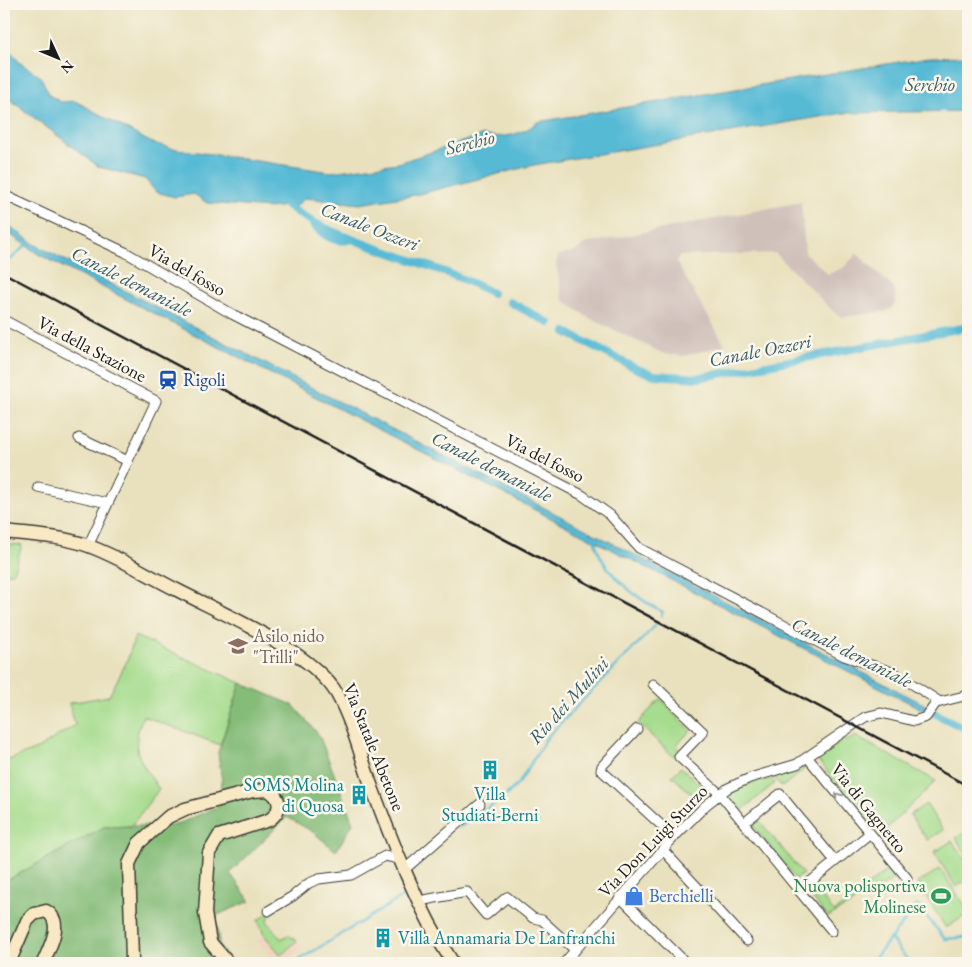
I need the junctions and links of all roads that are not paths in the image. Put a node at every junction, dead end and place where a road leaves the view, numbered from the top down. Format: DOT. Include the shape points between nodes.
graph roads {
  1 [pos="4,195"];
  2 [pos="4,320"];
  3 [pos="79,438"];
  4 [pos="128,460"];
  5 [pos="38,486"];
  6 [pos="107,504"];
  7 [pos="4,532"];
  8 [pos="88,546"];
  9 [pos="653,684"];
  10 [pos="968,695"];
  11 [pos="937,703"];
  12 [pos="637,729"];
  13 [pos="808,758"];
  14 [pos="720,794"];
  15 [pos="480,804"];
  16 [pos="744,823"];
  17 [pos="869,834"];
  18 [pos="674,837"];
  19 [pos="663,850"];
  20 [pos="835,861"];
  21 [pos="403,864"];
  22 [pos="907,878"];
  23 [pos="799,891"];
  24 [pos="620,897"];
  25 [pos="419,902"];
  26 [pos="268,911"];
  27 [pos="832,931"];
  28 [pos="747,941"];
  29 [pos="575,950"];
  30 [pos="9,963"];
  31 [pos="43,963"];
  32 [pos="130,963"];
  33 [pos="228,963"];
  34 [pos="453,963"];
  35 [pos="564,963"];
  36 [pos="686,963"];
  1 -- 11 [label="street, Via del fosso" via="125,252 232,314 582,495 610,515 639,548 844,656 896,673"];
  2 -- 4 [label="street, Via della Stazione" via="156,401"];
  3 -- 4 [label="street"];
  4 -- 6 [label="street, Via della Stazione"];
  5 -- 6 [label="street"];
  6 -- 8 [label="street, Via della Stazione"];
  7 -- 8 [label="main road, Via Statale Abetone"];
  8 -- 21 [label="main road, Via Statale Abetone" via="258,632 324,677 345,712"];
  9 -- 14 [label="street" via="703,732 679,757"];
  10 -- 11 [label="street"];
  11 -- 13 [label="street, Via Don Luigi Sturzo" via="926,717 914,721 887,714 871,715 852,724"];
  12 -- 18 [label="street" via="601,770"];
  13 -- 14 [label="street, Via Don Luigi Sturzo" via="785,769 750,778"];
  17 -- 13 [label="street, Via di Gagnetto, one-way"];
  14 -- 16 [label="street"];
  14 -- 18 [label="street, Via Don Luigi Sturzo"];
  15 -- 21 [label="street"];
  16 -- 20 [label="street" via="780,794"];
  16 -- 23 [label="street"];
  17 -- 20 [label="street"];
  17 -- 22 [label="street, Via di Gagnetto"];
  18 -- 19 [label="street, Via Don Luigi Sturzo"];
  19 -- 24 [label="street, Via Don Luigi Sturzo"];
  19 -- 28 [label="street"];
  20 -- 23 [label="street"];
  21 -- 25 [label="main road, Via Statale Abetone"];
  21 -- 26 [label="street" via="384,856 351,875 309,883"];
  23 -- 27 [label="street"];
  24 -- 29 [label="street, Via Don Luigi Sturzo"];
  24 -- 36 [label="street"];
  25 -- 29 [label="street" via="468,892 486,915 507,897 533,918 542,920"];
  25 -- 34 [label="main road, Via Statale Abetone"];
  29 -- 35 [label="street, Via Don Luigi Sturzo"];
  30 -- 31 [label="main road" via="27,921 34,914 46,911 55,923 54,936"];
  32 -- 33 [label="main road" via="129,864 139,843 168,817 184,809 268,790 279,803 276,815 219,836 209,853 205,913 208,935"];
}
